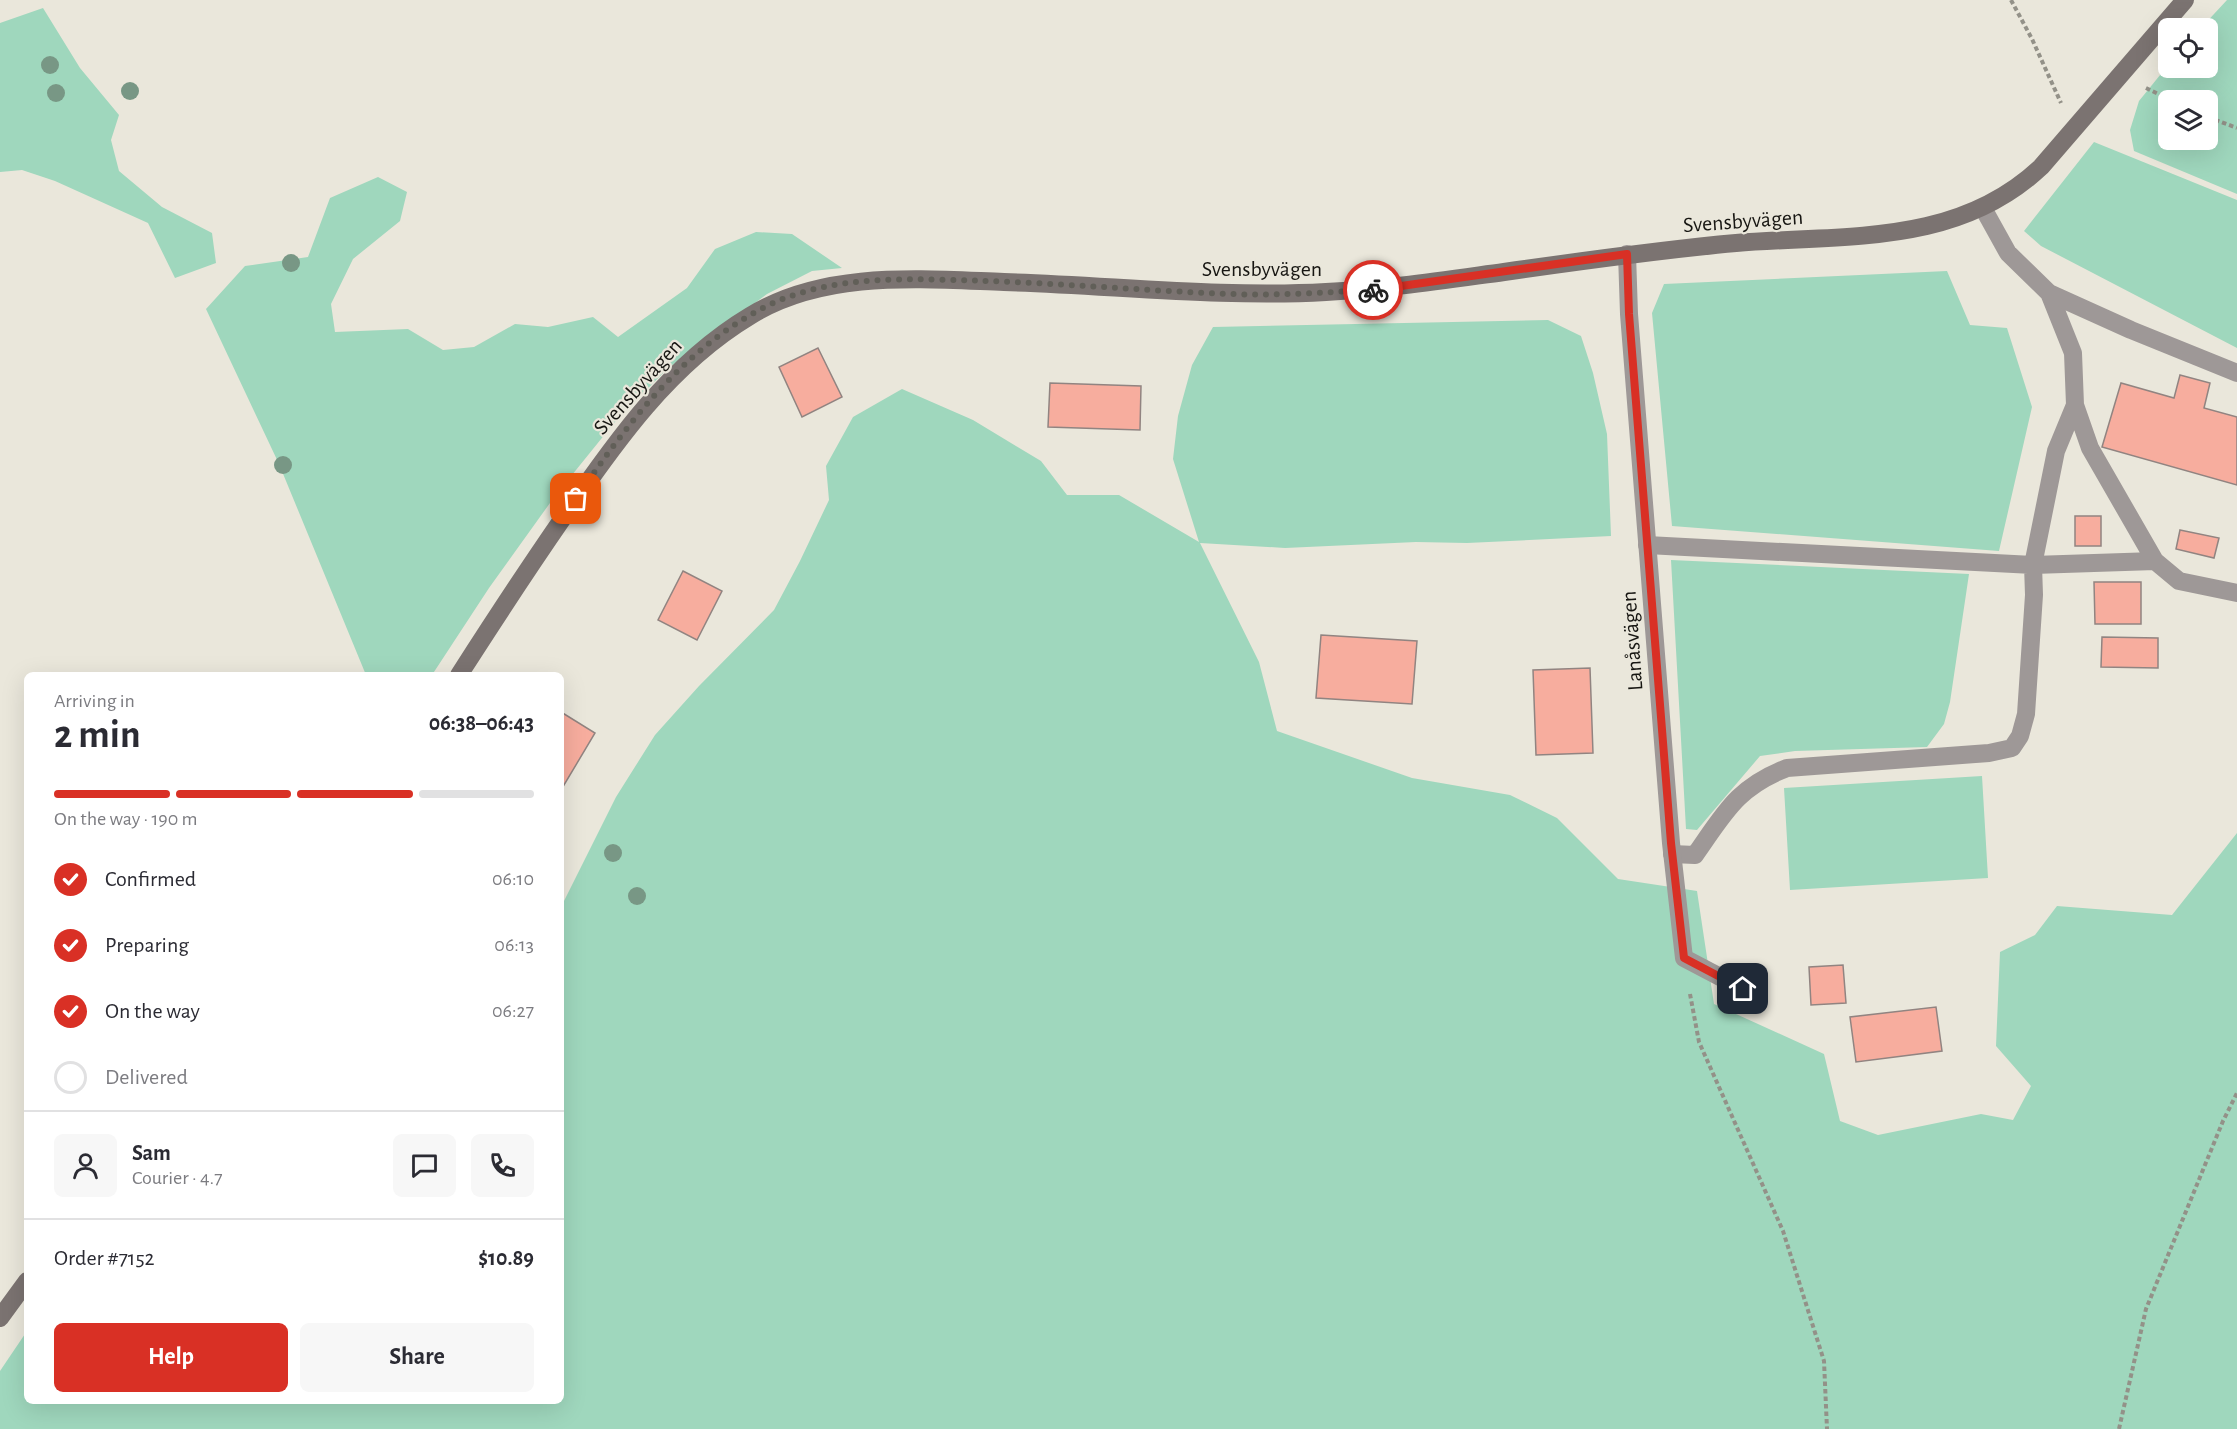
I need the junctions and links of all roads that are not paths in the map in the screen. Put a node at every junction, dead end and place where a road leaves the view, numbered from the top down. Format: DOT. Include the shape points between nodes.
graph roads {
  1 [pos="2185,0"];
  2 [pos="1983,208"];
  3 [pos="1627,254"];
  4 [pos="2049,293"];
  5 [pos="2237,373"];
  6 [pos="2075,405"];
  7 [pos="1647,545"];
  8 [pos="2155,561"];
  9 [pos="2033,565"];
  10 [pos="2237,593"];
  11 [pos="461,672"];
  12 [pos="1672,855"];
  13 [pos="1743,989"];
  14 [pos="24,1285"];
  15 [pos="0,1318"];
  1 -- 2 [label="street, Svensbyvägen" via="2041,167 2025,182"];
  2 -- 3 [label="street, Svensbyvägen" via="1958,219 1886,233"];
  2 -- 4 [label="street" via="2008,253"];
  3 -- 7 [label="street, Lanåsvägen"];
  3 -- 11 [label="street, Svensbyvägen" via="1387,289 1298,294 963,280 852,283 801,292 740,322 679,369 598,465"];
  4 -- 5 [label="street"];
  4 -- 6 [label="street" via="2073,353"];
  6 -- 8 [label="street" via="2090,448"];
  6 -- 9 [label="street" via="2055,451"];
  7 -- 9 [label="street"];
  7 -- 12 [label="street, Lanåsvägen"];
  8 -- 9 [label="street"];
  8 -- 10 [label="street" via="2179,581"];
  9 -- 12 [label="street" via="2026,714 2012,748 1787,768 1766,776 1735,798 1695,855"];
  12 -- 13 [label="street, Lanåsvägen" via="1684,958"];
  14 -- 15 [label="street"];
}
